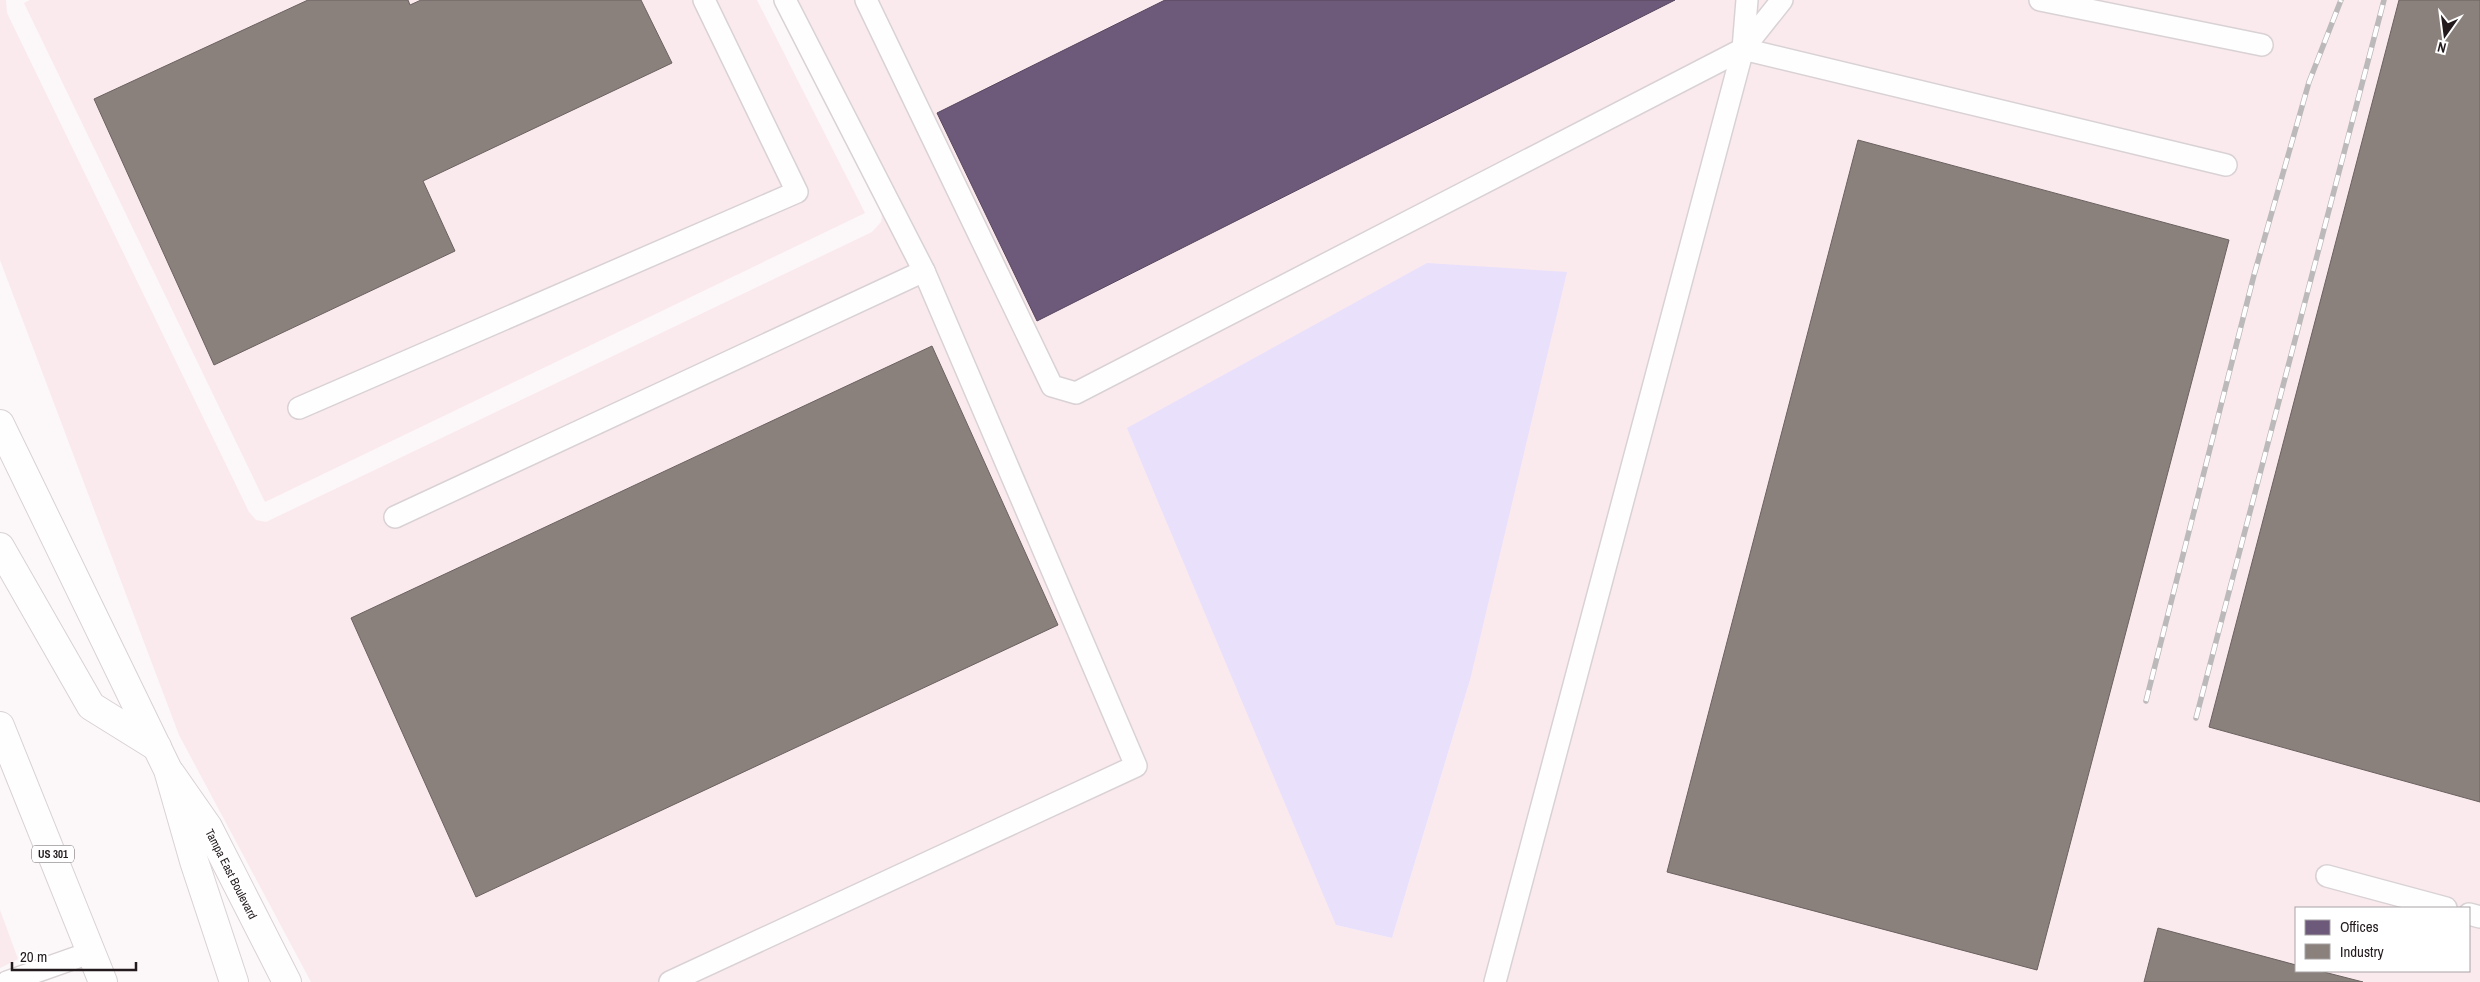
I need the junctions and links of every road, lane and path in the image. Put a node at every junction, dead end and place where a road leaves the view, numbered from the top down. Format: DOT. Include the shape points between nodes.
graph roads {
  1 [pos="704,0"];
  2 [pos="784,0"];
  3 [pos="866,0"];
  4 [pos="1747,0"];
  5 [pos="1782,0"];
  6 [pos="2040,0"];
  7 [pos="2262,45"];
  8 [pos="1743,49"];
  9 [pos="2226,165"];
  10 [pos="924,271"];
  11 [pos="299,408"];
  12 [pos="0,424"];
  13 [pos="394,517"];
  14 [pos="0,548"];
  15 [pos="0,726"];
  16 [pos="162,758"];
  17 [pos="2327,876"];
  18 [pos="2442,907"];
  19 [pos="92,952"];
  20 [pos="7,982"];
  21 [pos="103,982"];
  22 [pos="234,982"];
  23 [pos="287,982"];
  24 [pos="670,982"];
  25 [pos="1496,982"];
  1 -- 11 [label="lane" via="798,192"];
  2 -- 10 [label="lane"];
  3 -- 8 [label="lane" via="1052,386 1076,393"];
  4 -- 8 [label="lane"];
  5 -- 8 [label="lane"];
  6 -- 7 [label="lane"];
  8 -- 9 [label="lane"];
  8 -- 25 [label="lane"];
  10 -- 13 [label="lane"];
  10 -- 24 [label="lane" via="1136,766"];
  12 -- 16 [label="main road"];
  14 -- 16 [label="main road" via="91,706"];
  15 -- 19 [label="main road, US 301"];
  16 -- 22 [label="main road"];
  16 -- 23 [label="main road, Tampa East Boulevard" via="208,827"];
  17 -- 18 [label="lane"];
  19 -- 20 [label="lane"];
  19 -- 21 [label="main road, US 301"];
}
